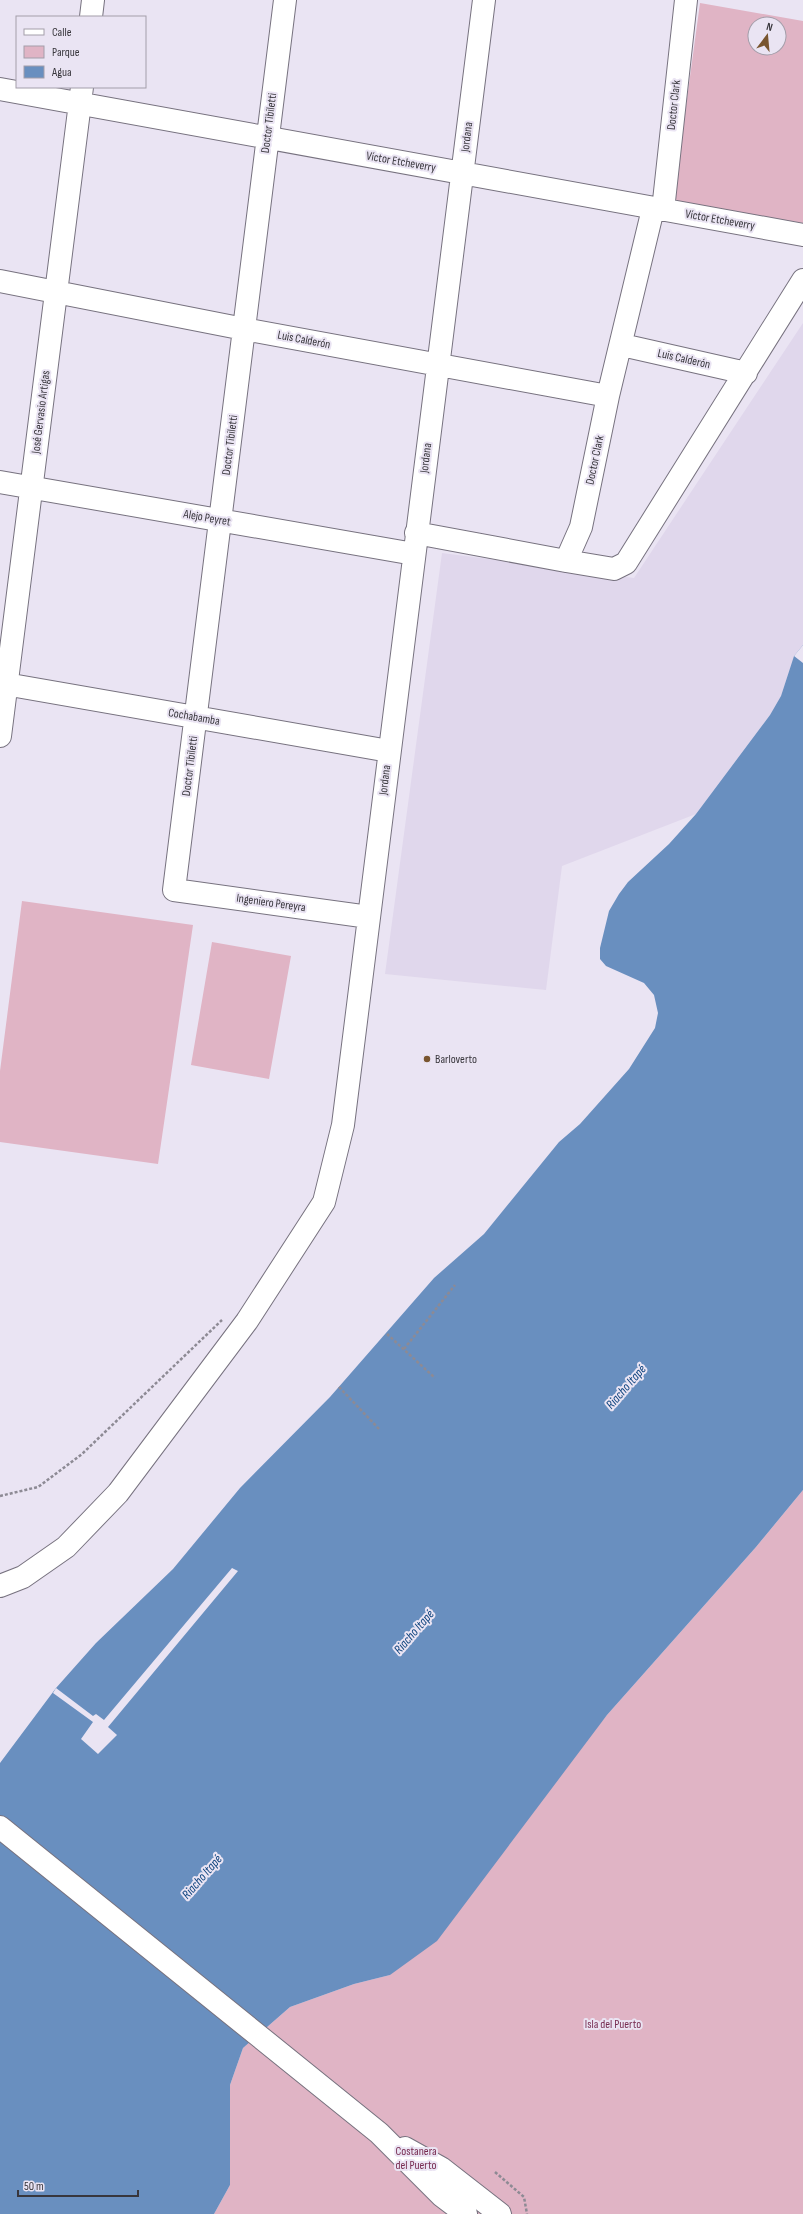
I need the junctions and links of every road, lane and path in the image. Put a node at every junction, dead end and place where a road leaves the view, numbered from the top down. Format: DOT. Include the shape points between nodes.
graph roads {
  1 [pos="93,0"];
  2 [pos="285,0"];
  3 [pos="484,0"];
  4 [pos="686,0"];
  5 [pos="91,16"];
  6 [pos="0,89"];
  7 [pos="81,95"];
  8 [pos="267,138"];
  9 [pos="462,173"];
  10 [pos="658,209"];
  11 [pos="803,235"];
  12 [pos="803,280"];
  13 [pos="0,281"];
  14 [pos="56,292"];
  15 [pos="244,329"];
  16 [pos="622,345"];
  17 [pos="438,365"];
  18 [pos="746,373"];
  19 [pos="608,396"];
  20 [pos="0,482"];
  21 [pos="31,487"];
  22 [pos="220,520"];
  23 [pos="415,544"];
  24 [pos="566,561"];
  25 [pos="3,684"];
  26 [pos="196,717"];
  27 [pos="0,736"];
  28 [pos="389,751"];
  29 [pos="174,890"];
  30 [pos="369,917"];
  31 [pos="455,1285"];
  32 [pos="228,1315"];
  33 [pos="387,1334"];
  34 [pos="404,1349"];
  35 [pos="435,1378"];
  36 [pos="339,1387"];
  37 [pos="379,1429"];
  38 [pos="0,1496"];
  39 [pos="0,1586"];
  40 [pos="0,1827"];
  41 [pos="380,2133"];
  42 [pos="495,2172"];
  43 [pos="466,2214"];
  44 [pos="500,2214"];
  45 [pos="527,2214"];
  1 -- 5 [label="street"];
  2 -- 8 [label="street, Doctor Tibiletti"];
  3 -- 9 [label="street, Jordana"];
  4 -- 10 [label="street, Doctor Clark"];
  6 -- 7 [label="street, Víctor Etcheverry"];
  7 -- 8 [label="street, Víctor Etcheverry"];
  7 -- 14 [label="street, José Gervasio Artigas"];
  8 -- 9 [label="street, Víctor Etcheverry"];
  8 -- 15 [label="street, Doctor Tibiletti"];
  9 -- 10 [label="street, Víctor Etcheverry"];
  9 -- 17 [label="street, Jordana"];
  10 -- 11 [label="street, Víctor Etcheverry"];
  10 -- 16 [label="street, Doctor Clark"];
  12 -- 18 [label="street"];
  13 -- 14 [label="street, Luis Calderón"];
  14 -- 15 [label="street, Luis Calderón"];
  14 -- 21 [label="street, José Gervasio Artigas"];
  15 -- 17 [label="street, Luis Calderón"];
  15 -- 22 [label="street, Doctor Tibiletti"];
  16 -- 18 [label="street, Luis Calderón"];
  16 -- 19 [label="street, Doctor Clark"];
  17 -- 19 [label="street, Luis Calderón"];
  17 -- 23 [label="street, Jordana"];
  18 -- 24 [label="street" via="626,563 614,569"];
  19 -- 24 [label="street, Doctor Clark" via="581,527"];
  20 -- 21 [label="street, Alejo Peyret"];
  21 -- 22 [label="street, Alejo Peyret"];
  21 -- 25 [label="street, José Gervasio Artigas"];
  22 -- 23 [label="street, Alejo Peyret"];
  22 -- 26 [label="street, Doctor Tibiletti"];
  23 -- 24 [label="street"];
  23 -- 28 [label="street, Jordana"];
  25 -- 26 [label="street, Cochabamba"];
  25 -- 27 [label="street, José Gervasio Artigas"];
  26 -- 28 [label="street, Cochabamba"];
  26 -- 29 [label="street, Doctor Tibiletti"];
  28 -- 30 [label="street, Jordana"];
  29 -- 30 [label="street, Ingeniero Pereyra"];
  30 -- 39 [label="street, Jordana" via="343,1125 324,1202 247,1321 118,1493 66,1547 23,1577"];
  31 -- 34 [label="path"];
  32 -- 38 [label="path" via="82,1454 38,1487"];
  33 -- 34 [label="path"];
  34 -- 35 [label="path"];
  36 -- 37 [label="path"];
  40 -- 41 [label="street"];
  41 -- 43 [label="street" via="442,2196"];
  41 -- 44 [label="street" via="441,2168"];
  42 -- 45 [label="path" via="524,2197"];
}
